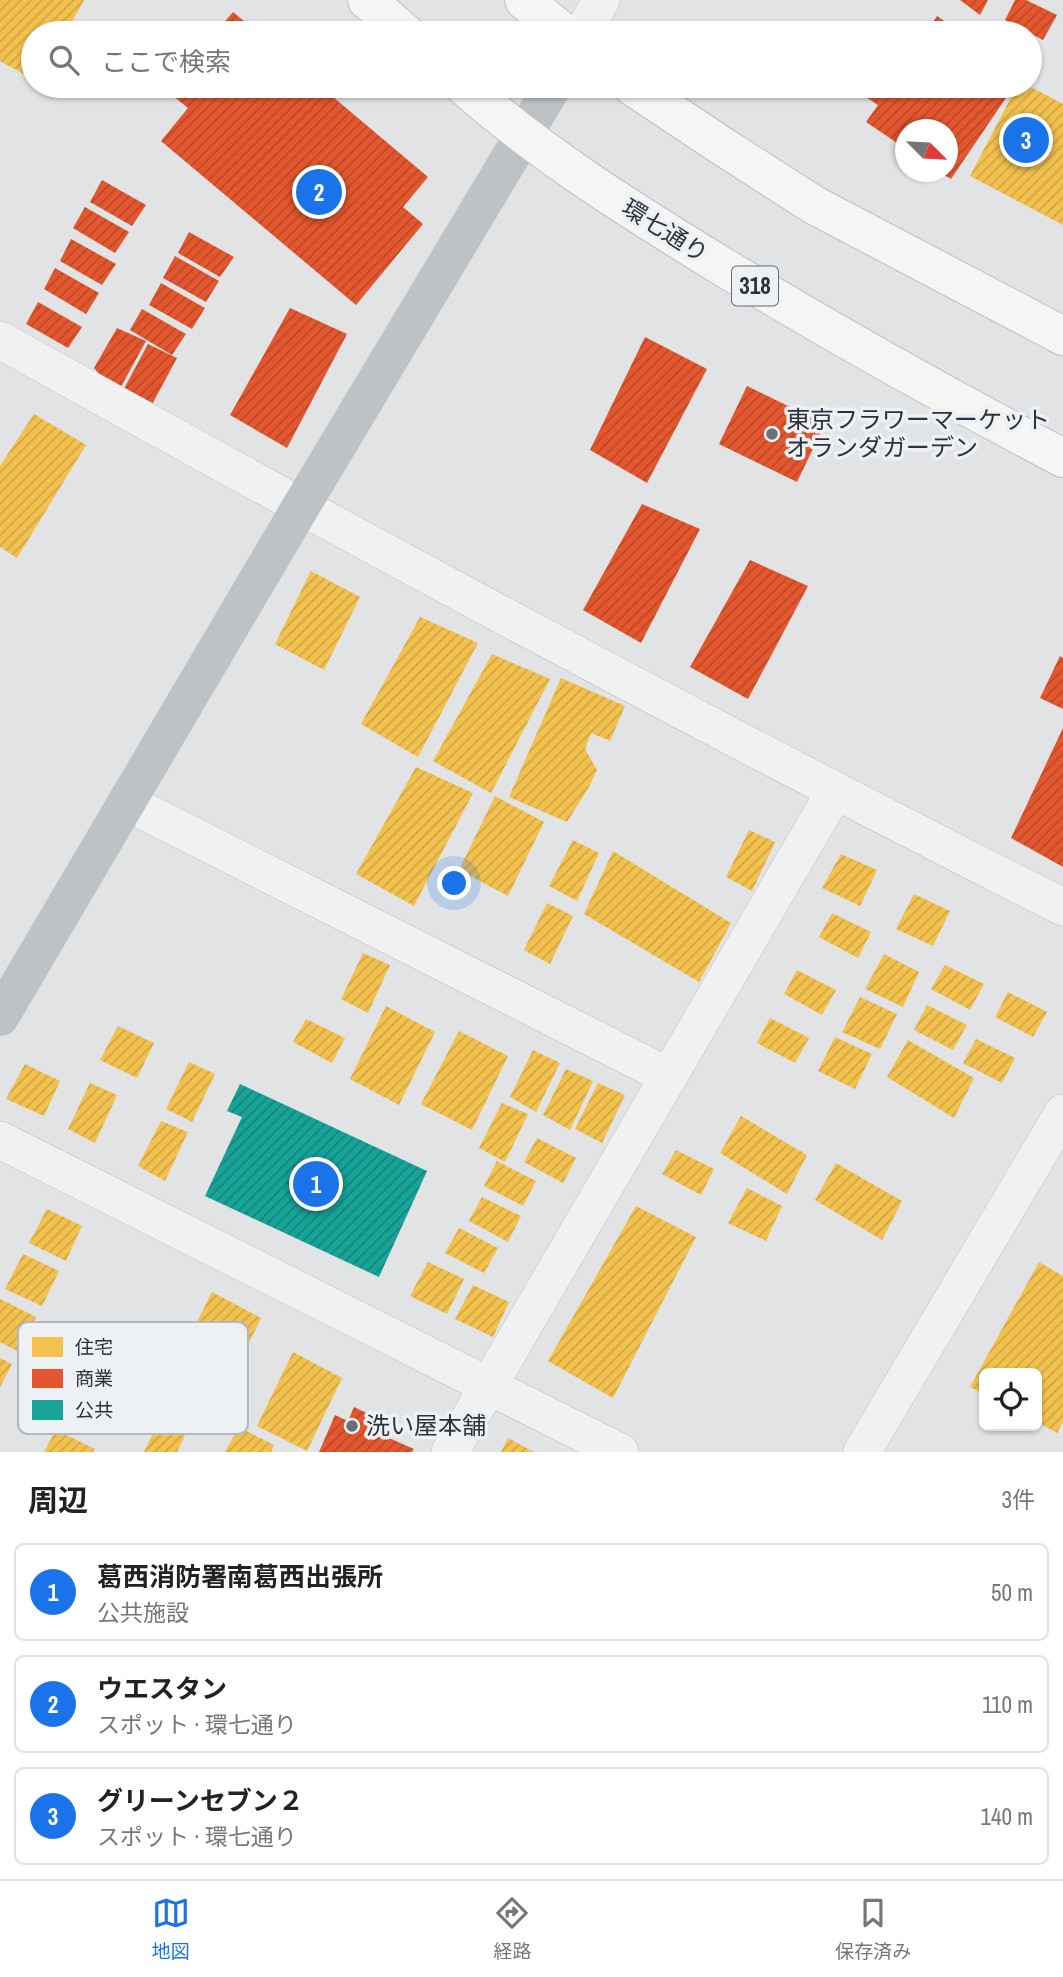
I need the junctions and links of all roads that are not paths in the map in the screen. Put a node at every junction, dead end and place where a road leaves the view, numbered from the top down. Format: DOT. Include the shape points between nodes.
graph roads {
  1 [pos="367,0"];
  2 [pos="524,0"];
  3 [pos="601,0"];
  4 [pos="391,21"];
  5 [pos="549,21"];
  6 [pos="590,21"];
  7 [pos="479,98"];
  8 [pos="546,98"];
  9 [pos="650,98"];
  10 [pos="525,135"];
  11 [pos="1063,336"];
  12 [pos="0,340"];
  13 [pos="1063,458"];
  14 [pos="300,508"];
  15 [pos="835,791"];
  16 [pos="127,802"];
  17 [pos="1063,907"];
  18 [pos="0,1017"];
  19 [pos="668,1076"];
  20 [pos="1063,1113"];
  21 [pos="0,1140"];
  22 [pos="488,1387"];
  23 [pos="450,1452"];
  24 [pos="620,1452"];
  25 [pos="862,1452"];
  1 -- 4 [label="main road"];
  2 -- 5 [label="main road"];
  3 -- 6 [label="street"];
  7 -- 10 [label="main road, 環七通り / 318"];
  8 -- 10 [label="street"];
  9 -- 11 [label="main road" via="814,205"];
  10 -- 13 [label="main road, 環七通り / 318" via="567,167 779,301"];
  10 -- 14 [label="street"];
  12 -- 14 [label="street"];
  14 -- 15 [label="street"];
  14 -- 16 [label="street"];
  15 -- 17 [label="street"];
  15 -- 19 [label="street"];
  16 -- 18 [label="street"];
  16 -- 19 [label="street"];
  19 -- 22 [label="street"];
  20 -- 25 [label="street"];
  21 -- 22 [label="street"];
  22 -- 23 [label="street"];
  22 -- 24 [label="street"];
}
